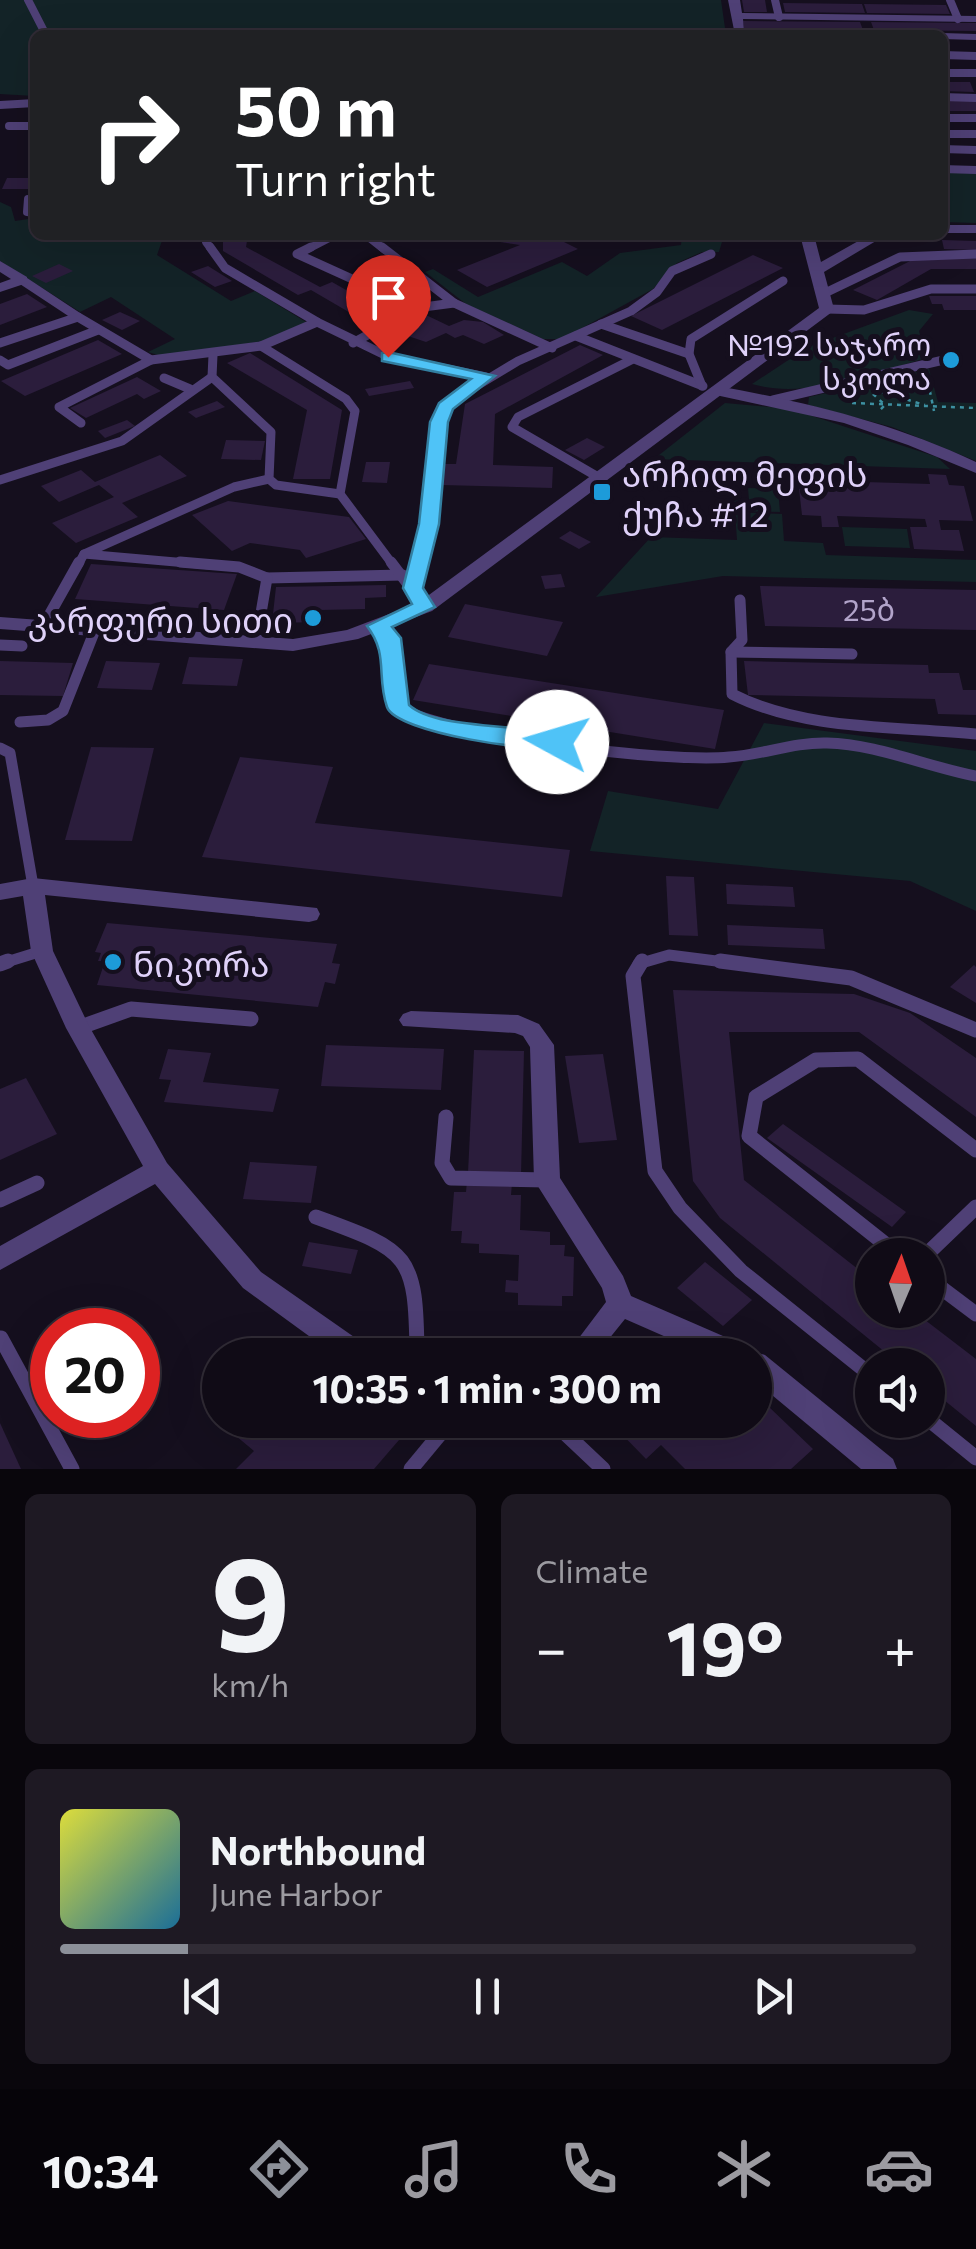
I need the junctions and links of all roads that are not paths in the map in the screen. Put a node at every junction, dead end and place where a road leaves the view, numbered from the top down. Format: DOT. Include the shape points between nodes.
graph roads {
  1 [pos="28,0"];
  2 [pos="734,0"];
  3 [pos="775,0"];
  4 [pos="950,0"];
  5 [pos="736,16"];
  6 [pos="779,17"];
  7 [pos="862,18"];
  8 [pos="958,19"];
  9 [pos="976,19"];
  10 [pos="43,30"];
  11 [pos="738,30"];
  12 [pos="867,30"];
  13 [pos="948,36"];
  14 [pos="976,37"];
  15 [pos="948,55"];
  16 [pos="976,57"];
  17 [pos="948,73"];
  18 [pos="976,73"];
  19 [pos="948,97"];
  20 [pos="976,98"];
  21 [pos="30,103"];
  22 [pos="0,105"];
  23 [pos="948,118"];
  24 [pos="976,118"];
  25 [pos="9,126"];
  26 [pos="30,126"];
  27 [pos="948,134"];
  28 [pos="976,134"];
  29 [pos="948,149"];
  30 [pos="976,150"];
  31 [pos="948,169"];
  32 [pos="976,170"];
  33 [pos="28,199"];
  34 [pos="30,212"];
  35 [pos="948,229"];
  36 [pos="976,229"];
  37 [pos="207,240"];
  38 [pos="324,240"];
  39 [pos="372,240"];
  40 [pos="808,240"];
  41 [pos="870,240"];
  42 [pos="710,254"];
  43 [pos="976,254"];
  44 [pos="0,265"];
  45 [pos="817,270"];
  46 [pos="22,280"];
  47 [pos="783,281"];
  48 [pos="0,288"];
  49 [pos="976,289"];
  50 [pos="826,301"];
  51 [pos="454,303"];
  52 [pos="416,308"];
  53 [pos="78,317"];
  54 [pos="317,322"];
  55 [pos="601,324"];
  56 [pos="98,330"];
  57 [pos="576,336"];
  58 [pos="0,343"];
  59 [pos="353,343"];
  60 [pos="261,346"];
  61 [pos="552,348"];
  62 [pos="690,354"];
  63 [pos="212,355"];
  64 [pos="952,358"];
  65 [pos="634,359"];
  66 [pos="0,360"];
  67 [pos="151,360"];
  68 [pos="486,376"];
  69 [pos="212,377"];
  70 [pos="164,378"];
  71 [pos="710,388"];
  72 [pos="190,389"];
  73 [pos="772,400"];
  74 [pos="81,423"];
  75 [pos="976,468"];
  76 [pos="598,477"];
  77 [pos="268,479"];
  78 [pos="0,480"];
  79 [pos="340,494"];
  80 [pos="84,554"];
  81 [pos="403,576"];
  82 [pos="267,578"];
  83 [pos="413,588"];
  84 [pos="740,600"];
  85 [pos="424,607"];
  86 [pos="0,623"];
  87 [pos="43,626"];
  88 [pos="378,626"];
  89 [pos="96,630"];
  90 [pos="256,642"];
  91 [pos="0,645"];
  92 [pos="22,646"];
  93 [pos="730,652"];
  94 [pos="852,654"];
  95 [pos="20,722"];
  96 [pos="976,734"];
  97 [pos="0,748"];
  98 [pos="976,776"];
  99 [pos="33,886"];
  100 [pos="0,892"];
  101 [pos="309,914"];
  102 [pos="42,951"];
  103 [pos="0,964"];
  104 [pos="251,1018"];
  105 [pos="411,1020"];
  106 [pos="78,1028"];
  107 [pos="976,1030"];
  108 [pos="446,1117"];
  109 [pos="976,1150"];
  110 [pos="158,1170"];
  111 [pos="548,1180"];
  112 [pos="37,1183"];
  113 [pos="0,1200"];
  114 [pos="976,1207"];
  115 [pos="316,1217"];
  116 [pos="878,1238"];
  117 [pos="944,1238"];
  118 [pos="0,1258"];
  119 [pos="945,1291"];
  120 [pos="620,1304"];
  121 [pos="976,1314"];
  122 [pos="1,1338"];
  123 [pos="333,1338"];
  124 [pos="416,1338"];
  125 [pos="593,1338"];
  126 [pos="697,1338"];
  127 [pos="855,1362"];
  128 [pos="772,1378"];
  129 [pos="945,1433"];
  130 [pos="436,1438"];
  131 [pos="570,1438"];
  132 [pos="976,1458"];
  133 [pos="72,1469"];
  134 [pos="412,1469"];
  135 [pos="604,1469"];
  136 [pos="883,1469"];
  1 -- 10 [label="lane"];
  2 -- 5 [label="street"];
  3 -- 6 [label="lane"];
  4 -- 8 [label="lane"];
  5 -- 6 [label="street"];
  5 -- 11 [label="street"];
  6 -- 7 [label="street"];
  7 -- 8 [label="street"];
  7 -- 12 [label="street"];
  8 -- 9 [label="street"];
  13 -- 14 [label="street"];
  15 -- 16 [label="street"];
  17 -- 18 [label="lane"];
  19 -- 20 [label="street"];
  21 -- 22 [label="street"];
  23 -- 24 [label="street"];
  25 -- 26 [label="lane"];
  27 -- 28 [label="street"];
  29 -- 30 [label="street"];
  31 -- 32 [label="street"];
  33 -- 34 [label="lane"];
  35 -- 36 [label="street"];
  37 -- 54 [label="lane" via="225,268"];
  38 -- 52 [label="lane" via="297,254"];
  39 -- 51 [label="lane"];
  40 -- 45 [label="street"];
  41 -- 45 [label="street"];
  42 -- 55 [label="lane" via="672,271 667,284"];
  43 -- 50 [label="lane" via="900,256"];
  44 -- 46 [label="street"];
  45 -- 50 [label="street"];
  46 -- 48 [label="street"];
  46 -- 53 [label="lane"];
  47 -- 62 [label="lane" via="691,339"];
  49 -- 50 [label="lane" via="930,288 864,310"];
  50 -- 71 [label="street"];
  51 -- 52 [label="lane"];
  51 -- 61 [label="lane"];
  52 -- 59 [label="lane"];
  53 -- 56 [label="lane"];
  53 -- 58 [label="lane"];
  54 -- 59 [label="lane"];
  54 -- 60 [label="lane"];
  55 -- 57 [label="lane"];
  55 -- 62 [label="lane"];
  56 -- 66 [label="lane" via="22,362"];
  56 -- 67 [label="lane"];
  57 -- 61 [label="lane"];
  57 -- 65 [label="lane"];
  59 -- 68 [label="lane" via="388,357"];
  60 -- 63 [label="lane"];
  60 -- 79 [label="lane" via="355,411"];
  61 -- 68 [label="lane"];
  62 -- 71 [label="lane"];
  63 -- 67 [label="lane"];
  63 -- 69 [label="lane"];
  64 -- 73 [label="lane"];
  65 -- 71 [label="lane"];
  65 -- 76 [label="lane" via="518,417 512,427"];
  67 -- 74 [label="lane" via="60,407"];
  68 -- 83 [label="lane" via="445,406 439,422 429,524"];
  69 -- 72 [label="lane"];
  69 -- 77 [label="lane" via="270,432"];
  70 -- 72 [label="lane"];
  71 -- 73 [label="street"];
  71 -- 76 [label="street"];
  72 -- 78 [label="lane" via="122,440"];
  73 -- 75 [label="street" via="899,436"];
  76 -- 85 [label="street"];
  77 -- 79 [label="lane" via="276,486"];
  77 -- 80 [label="lane" via="234,487"];
  79 -- 81 [label="lane"];
  80 -- 82 [label="lane" via="239,568"];
  80 -- 87 [label="lane"];
  81 -- 82 [label="lane"];
  81 -- 83 [label="lane"];
  82 -- 90 [label="lane"];
  83 -- 85 [label="lane"];
  84 -- 93 [label="lane" via="742,640"];
  85 -- 88 [label="street"];
  86 -- 87 [label="street"];
  87 -- 89 [label="street"];
  88 -- 90 [label="street" via="293,645"];
  88 -- 98 [label="lane" via="390,638 398,708 410,718 480,733 712,758 842,744"];
  89 -- 90 [label="street"];
  89 -- 95 [label="lane" via="63,711 48,720"];
  91 -- 92 [label="lane"];
  93 -- 94 [label="lane"];
  93 -- 96 [label="lane" via="732,694 750,706"];
  97 -- 99 [label="lane" via="10,753"];
  99 -- 100 [label="street"];
  99 -- 101 [label="street"];
  99 -- 102 [label="street"];
  102 -- 103 [label="lane"];
  102 -- 106 [label="street"];
  104 -- 106 [label="lane" via="131,1009"];
  105 -- 111 [label="street" via="531,1030 542,1045"];
  106 -- 110 [label="street"];
  107 -- 127 [label="lane" via="851,978 669,955 639,962 633,976 655,1170 680,1208 741,1270"];
  108 -- 111 [label="lane" via="442,1163 451,1178"];
  109 -- 116 [label="lane" via="858,1060 836,1053 817,1056 756,1096 749,1136"];
  110 -- 118 [label="street"];
  110 -- 123 [label="street" via="252,1280"];
  111 -- 120 [label="street"];
  112 -- 113 [label="lane"];
  114 -- 117 [label="lane"];
  115 -- 124 [label="lane" via="405,1256 414,1276"];
  119 -- 121 [label="lane"];
  120 -- 125 [label="street"];
  120 -- 126 [label="street"];
  122 -- 133 [label="lane"];
  128 -- 136 [label="street"];
  129 -- 132 [label="lane"];
  130 -- 134 [label="lane"];
  131 -- 135 [label="lane"];
}
